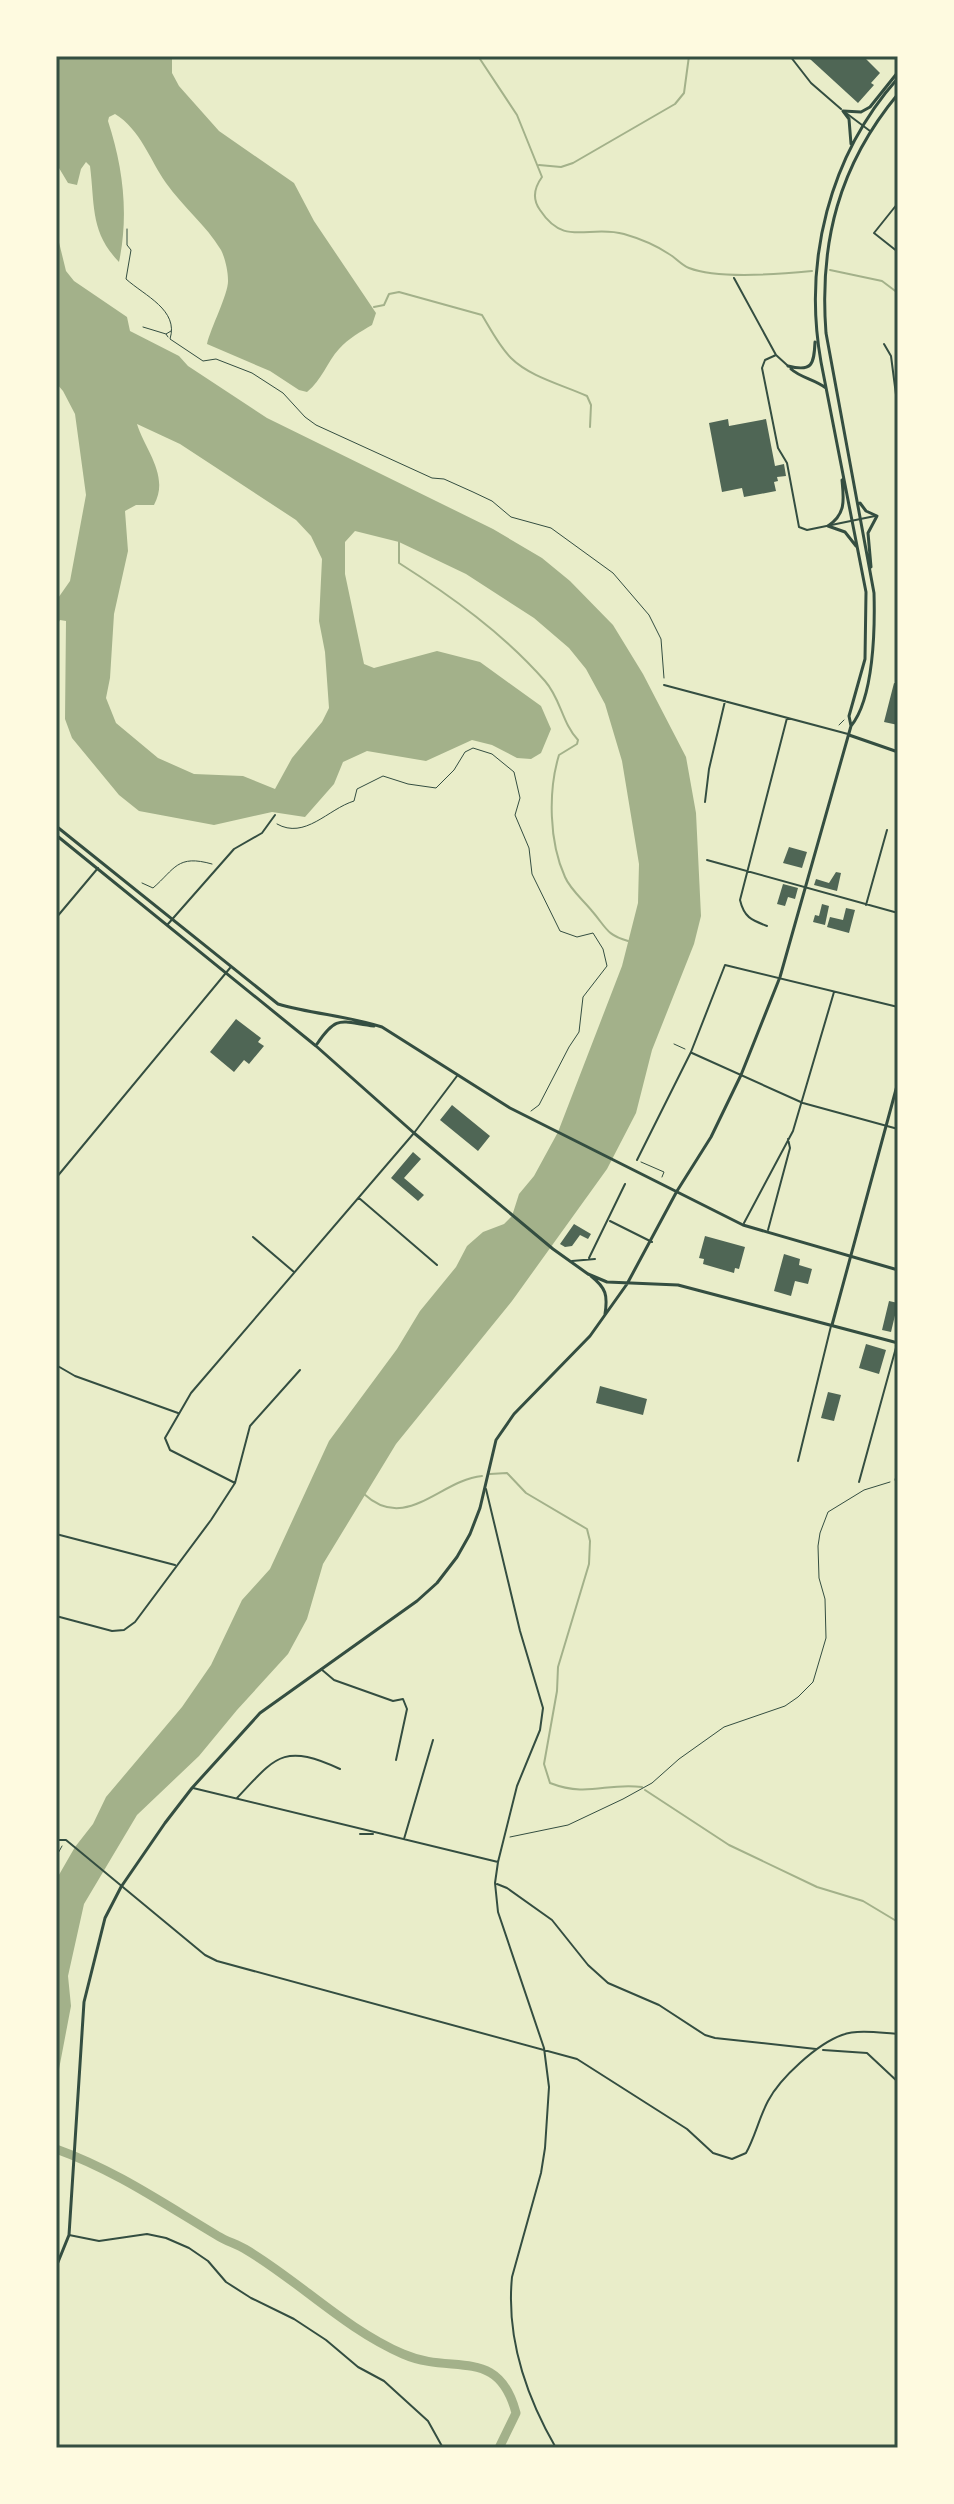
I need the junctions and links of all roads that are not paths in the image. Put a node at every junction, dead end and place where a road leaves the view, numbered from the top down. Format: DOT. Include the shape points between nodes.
graph roads {
  1 [pos="790,56"];
  2 [pos="898,72"];
  3 [pos="898,78"];
  4 [pos="898,94"];
  5 [pos="843,111"];
  6 [pos="863,125"];
  7 [pos="871,132"];
  8 [pos="851,148"];
  9 [pos="898,203"];
  10 [pos="898,252"];
  11 [pos="734,278"];
  12 [pos="816,333"];
  13 [pos="884,344"];
  14 [pos="776,355"];
  15 [pos="788,366"];
  16 [pos="826,388"];
  17 [pos="898,410"];
  18 [pos="841,464"];
  19 [pos="856,496"];
  20 [pos="877,516"];
  21 [pos="860,519"];
  22 [pos="852,521"];
  23 [pos="828,526"];
  24 [pos="858,550"];
  25 [pos="874,593"];
  26 [pos="664,685"];
  27 [pos="725,701"];
  28 [pos="787,718"];
  29 [pos="851,726"];
  30 [pos="849,734"];
  31 [pos="898,752"];
  32 [pos="705,802"];
  33 [pos="274,817"];
  34 [pos="56,826"];
  35 [pos="887,830"];
  36 [pos="56,835"];
  37 [pos="707,860"];
  38 [pos="98,868"];
  39 [pos="747,871"];
  40 [pos="806,888"];
  41 [pos="866,905"];
  42 [pos="898,913"];
  43 [pos="56,918"];
  44 [pos="173,918"];
  45 [pos="167,925"];
  46 [pos="767,926"];
  47 [pos="231,967"];
  48 [pos="225,973"];
  49 [pos="780,977"];
  50 [pos="834,990"];
  51 [pos="898,1007"];
  52 [pos="382,1027"];
  53 [pos="316,1046"];
  54 [pos="691,1052"];
  55 [pos="741,1075"];
  56 [pos="457,1076"];
  57 [pos="898,1082"];
  58 [pos="803,1103"];
  59 [pos="886,1126"];
  60 [pos="898,1129"];
  61 [pos="414,1133"];
  62 [pos="788,1138"];
  63 [pos="637,1160"];
  64 [pos="56,1178"];
  65 [pos="625,1184"];
  66 [pos="677,1191"];
  67 [pos="359,1198"];
  68 [pos="608,1220"];
  69 [pos="743,1225"];
  70 [pos="768,1233"];
  71 [pos="253,1237"];
  72 [pos="652,1242"];
  73 [pos="850,1256"];
  74 [pos="589,1258"];
  75 [pos="595,1259"];
  76 [pos="571,1262"];
  77 [pos="437,1265"];
  78 [pos="898,1270"];
  79 [pos="295,1273"];
  80 [pos="588,1274"];
  81 [pos="627,1284"];
  82 [pos="604,1316"];
  83 [pos="832,1325"];
  84 [pos="898,1343"];
  85 [pos="56,1365"];
  86 [pos="300,1370"];
  87 [pos="179,1413"];
  88 [pos="798,1461"];
  89 [pos="898,1466"];
  90 [pos="895,1480"];
  91 [pos="859,1482"];
  92 [pos="235,1483"];
  93 [pos="485,1484"];
  94 [pos="56,1534"];
  95 [pos="176,1566"];
  96 [pos="56,1616"];
  97 [pos="321,1669"];
  98 [pos="433,1740"];
  99 [pos="396,1760"];
  100 [pos="340,1769"];
  101 [pos="192,1788"];
  102 [pos="237,1799"];
  103 [pos="360,1834"];
  104 [pos="378,1834"];
  105 [pos="56,1840"];
  106 [pos="403,1840"];
  107 [pos="498,1862"];
  108 [pos="495,1883"];
  109 [pos="121,1887"];
  110 [pos="898,2034"];
  111 [pos="544,2048"];
  112 [pos="819,2049"];
  113 [pos="898,2082"];
  114 [pos="69,2235"];
  115 [pos="56,2267"];
  116 [pos="443,2448"];
  117 [pos="556,2448"];
  1 -- 5 [label="street"];
  2 -- 5 [label="main road" via="870,107"];
  3 -- 6 [label="main road"];
  4 -- 7 [label="main road"];
  5 -- 6 [label="street"];
  5 -- 8 [label="main road" via="849,119"];
  6 -- 7 [label="street"];
  6 -- 8 [label="main road"];
  7 -- 19 [label="main road" via="841,188 827,247 823,298"];
  8 -- 12 [label="main road" via="834,186 819,244"];
  9 -- 10 [label="street" via="874,233"];
  11 -- 14 [label="street"];
  12 -- 15 [label="main road" via="810,366"];
  12 -- 16 [label="main road"];
  13 -- 17 [label="street" via="891,356"];
  14 -- 15 [label="street"];
  14 -- 23 [label="street" via="762,368 799,527"];
  15 -- 16 [label="main road"];
  16 -- 18 [label="main road"];
  18 -- 22 [label="main road"];
  18 -- 23 [label="main road" via="843,509"];
  19 -- 20 [label="main road"];
  19 -- 21 [label="main road"];
  20 -- 21 [label="street"];
  20 -- 25 [label="main road" via="868,533"];
  21 -- 22 [label="street"];
  21 -- 25 [label="main road"];
  22 -- 23 [label="street"];
  22 -- 24 [label="main road"];
  23 -- 24 [label="main road" via="845,532"];
  24 -- 29 [label="main road" via="867,630"];
  25 -- 29 [label="main road" via="872,660 858,718"];
  26 -- 27 [label="street"];
  27 -- 28 [label="street"];
  27 -- 32 [label="street"];
  28 -- 30 [label="street"];
  28 -- 39 [label="street"];
  29 -- 30 [label="main road"];
  30 -- 31 [label="main road"];
  30 -- 40 [label="main road"];
  33 -- 44 [label="street" via="262,833 234,849"];
  34 -- 44 [label="main road"];
  35 -- 41 [label="street"];
  36 -- 38 [label="main road"];
  37 -- 39 [label="street"];
  38 -- 43 [label="street"];
  38 -- 45 [label="main road"];
  39 -- 40 [label="street"];
  39 -- 46 [label="street" via="742,911 749,920"];
  40 -- 41 [label="street"];
  40 -- 49 [label="main road"];
  41 -- 42 [label="street"];
  44 -- 45 [label="street"];
  44 -- 47 [label="main road"];
  45 -- 48 [label="main road"];
  47 -- 48 [label="street"];
  47 -- 52 [label="main road" via="278,1004"];
  48 -- 53 [label="main road"];
  48 -- 64 [label="street"];
  49 -- 50 [label="street"];
  49 -- 54 [label="street" via="725,965"];
  49 -- 55 [label="main road"];
  50 -- 51 [label="street"];
  50 -- 58 [label="street"];
  52 -- 53 [label="main road" via="339,1022 329,1025"];
  52 -- 56 [label="main road"];
  53 -- 61 [label="main road"];
  54 -- 55 [label="street"];
  54 -- 63 [label="street"];
  55 -- 58 [label="street"];
  55 -- 66 [label="main road"];
  56 -- 61 [label="street"];
  56 -- 66 [label="main road"];
  57 -- 59 [label="main road"];
  58 -- 59 [label="street"];
  58 -- 62 [label="street"];
  59 -- 60 [label="street"];
  59 -- 73 [label="main road"];
  61 -- 67 [label="street"];
  61 -- 76 [label="main road"];
  62 -- 69 [label="street"];
  62 -- 70 [label="street" via="790,1148"];
  65 -- 68 [label="street"];
  66 -- 69 [label="main road"];
  66 -- 72 [label="main road"];
  67 -- 77 [label="street"];
  67 -- 79 [label="street"];
  68 -- 72 [label="street"];
  68 -- 74 [label="street"];
  69 -- 70 [label="main road"];
  70 -- 73 [label="main road"];
  71 -- 79 [label="street"];
  72 -- 81 [label="main road"];
  73 -- 78 [label="main road"];
  73 -- 83 [label="main road"];
  74 -- 75 [label="street"];
  74 -- 76 [label="street"];
  76 -- 80 [label="main road"];
  79 -- 87 [label="street"];
  80 -- 81 [label="main road"];
  80 -- 82 [label="main road" via="608,1297"];
  81 -- 82 [label="main road"];
  81 -- 83 [label="main road" via="678,1285"];
  82 -- 93 [label="main road" via="572,1357 514,1414 496,1440"];
  83 -- 84 [label="main road"];
  83 -- 88 [label="street"];
  84 -- 91 [label="street"];
  85 -- 87 [label="street"];
  86 -- 92 [label="street" via="250,1426"];
  87 -- 92 [label="street" via="165,1438 170,1450"];
  89 -- 90 [label="lane"];
  92 -- 95 [label="street"];
  93 -- 97 [label="main road" via="470,1534 437,1583"];
  93 -- 107 [label="street" via="543,1708"];
  94 -- 95 [label="street"];
  95 -- 96 [label="street" via="124,1630"];
  97 -- 99 [label="street" via="334,1680 393,1701 403,1699 407,1709"];
  97 -- 101 [label="main road" via="260,1713"];
  98 -- 106 [label="street"];
  100 -- 102 [label="street" via="294,1756 277,1758"];
  101 -- 102 [label="street"];
  101 -- 109 [label="main road"];
  102 -- 104 [label="street"];
  103 -- 104 [label="street"];
  104 -- 106 [label="street"];
  105 -- 109 [label="street" via="66,1840"];
  106 -- 107 [label="street"];
  107 -- 108 [label="street"];
  108 -- 111 [label="street" via="498,1912"];
  108 -- 112 [label="street" via="552,1920 608,1983 659,2005 705,2035"];
  109 -- 111 [label="street" via="217,1961"];
  109 -- 114 [label="main road" via="99,1938 84,2002"];
  110 -- 112 [label="street" via="842,2035"];
  111 -- 112 [label="street" via="577,2059 687,2129 713,2153 732,2159 746,2153 781,2082"];
  111 -- 117 [label="street" via="549,2087 545,2148 512,2277 511,2308 531,2402"];
  112 -- 113 [label="street" via="867,2053"];
  114 -- 115 [label="main road"];
  114 -- 116 [label="street" via="99,2241 147,2234 189,2248 226,2282 294,2319 384,2381 420,2412"];
}
